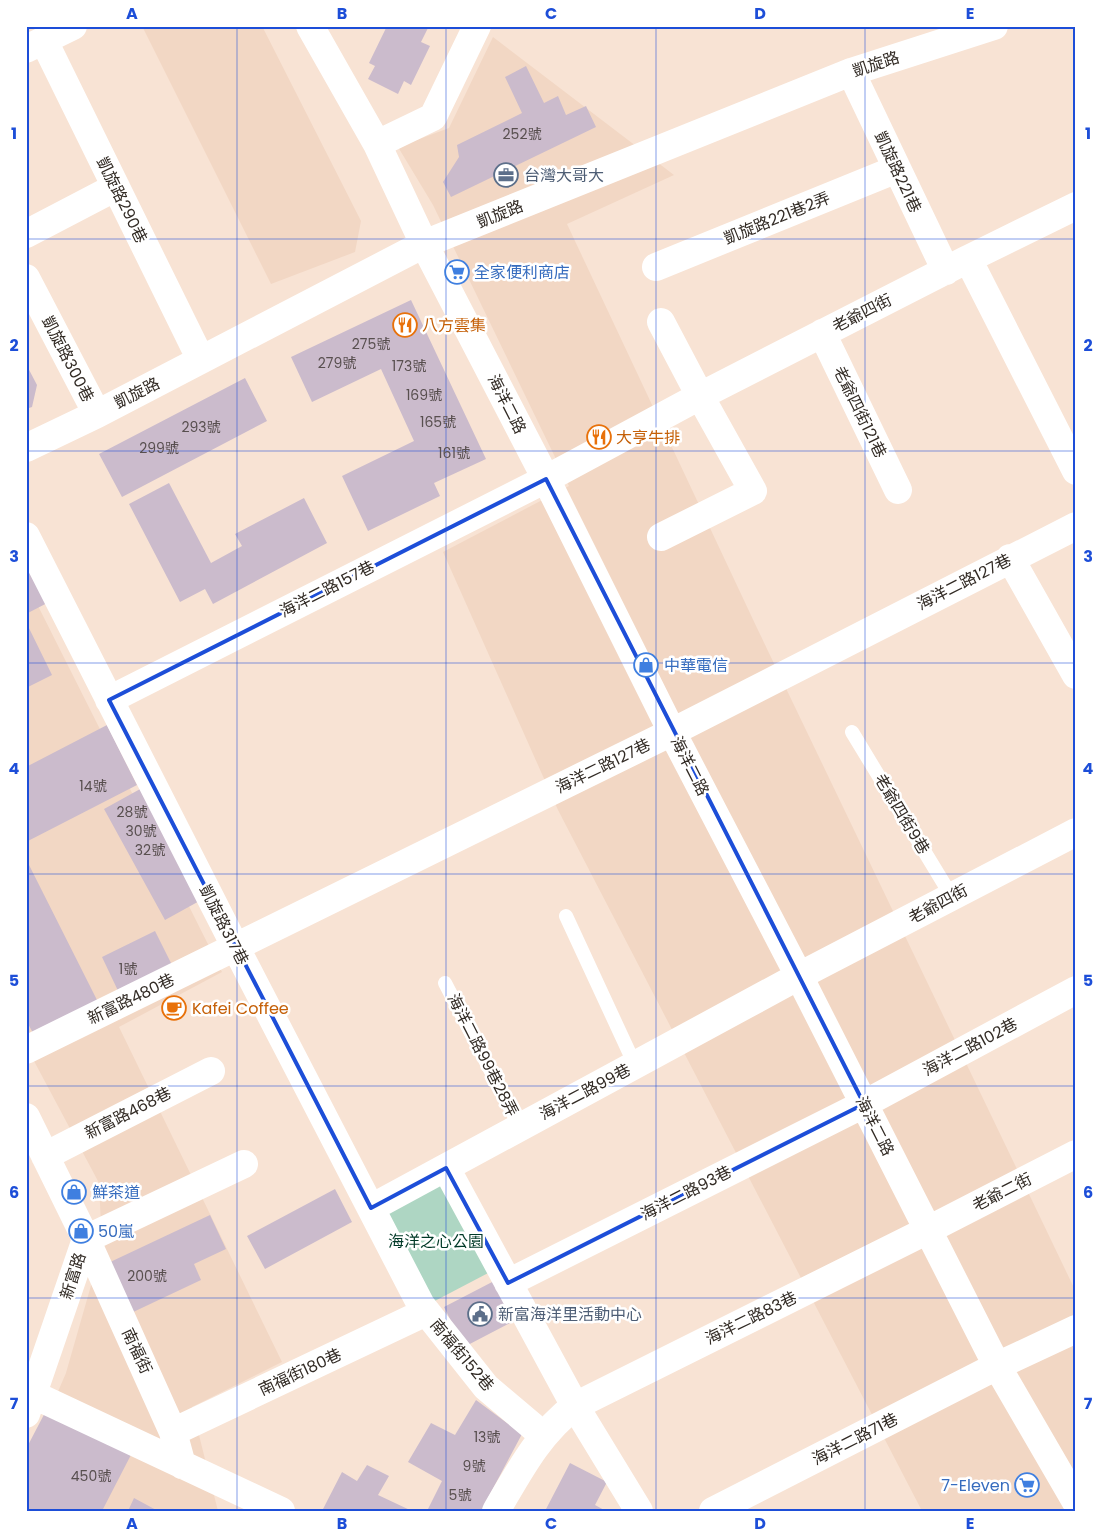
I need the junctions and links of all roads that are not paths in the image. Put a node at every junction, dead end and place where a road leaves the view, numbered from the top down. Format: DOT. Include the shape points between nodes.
graph roads {
  1 [pos="73,26"];
  2 [pos="310,26"];
  3 [pos="477,26"];
  4 [pos="994,26"];
  5 [pos="35,45"];
  6 [pos="851,72"];
  7 [pos="377,144"];
  8 [pos="897,169"];
  9 [pos="116,187"];
  10 [pos="1076,206"];
  11 [pos="26,234"];
  12 [pos="424,244"];
  13 [pos="957,265"];
  14 [pos="656,267"];
  15 [pos="26,278"];
  16 [pos="661,322"];
  17 [pos="822,333"];
  18 [pos="201,360"];
  19 [pos="700,396"];
  20 [pos="97,414"];
  21 [pos="26,448"];
  22 [pos="1076,471"];
  23 [pos="546,479"];
  24 [pos="898,490"];
  25 [pos="1076,526"];
  26 [pos="26,536"];
  27 [pos="661,537"];
  28 [pos="1010,558"];
  29 [pos="1076,675"];
  30 [pos="109,700"];
  31 [pos="672,732"];
  32 [pos="852,732"];
  33 [pos="1076,832"];
  34 [pos="952,897"];
  35 [pos="566,916"];
  36 [pos="236,948"];
  37 [pos="799,976"];
  38 [pos="445,983"];
  39 [pos="1076,990"];
  40 [pos="26,1050"];
  41 [pos="635,1065"];
  42 [pos="211,1071"];
  43 [pos="864,1104"];
  44 [pos="27,1121"];
  45 [pos="520,1127"];
  46 [pos="1076,1154"];
  47 [pos="45,1156"];
  48 [pos="244,1164"];
  49 [pos="446,1168"];
  50 [pos="371,1208"];
  51 [pos="928,1230"];
  52 [pos="86,1239"];
  53 [pos="508,1283"];
  54 [pos="426,1312"];
  55 [pos="1076,1329"];
  56 [pos="997,1366"];
  57 [pos="30,1404"];
  58 [pos="575,1406"];
  59 [pos="174,1432"];
  60 [pos="544,1436"];
  61 [pos="182,1464"];
  62 [pos="1070,1503"];
  63 [pos="281,1511"];
  64 [pos="496,1511"];
  65 [pos="639,1511"];
  66 [pos="713,1511"];
  1 -- 5 [label="street"];
  2 -- 7 [label="street, 海洋二路"];
  3 -- 7 [label="street" via="433,117"];
  4 -- 6 [label="street, 凱旋路"];
  5 -- 9 [label="street, 凱旋路290巷"];
  6 -- 8 [label="street, 凱旋路221巷"];
  6 -- 12 [label="street, 凱旋路"];
  7 -- 12 [label="street, 海洋二路"];
  8 -- 13 [label="street, 凱旋路221巷"];
  8 -- 14 [label="street, 凱旋路221巷2弄"];
  9 -- 11 [label="street"];
  9 -- 18 [label="street, 凱旋路290巷"];
  10 -- 13 [label="street, 老爺四街"];
  12 -- 18 [label="street, 凱旋路"];
  12 -- 23 [label="street, 海洋二路"];
  13 -- 17 [label="street, 老爺四街"];
  13 -- 22 [label="street"];
  15 -- 20 [label="street, 凱旋路300巷"];
  16 -- 19 [label="street"];
  17 -- 19 [label="street, 老爺四街"];
  17 -- 24 [label="street, 老爺四街121巷"];
  18 -- 20 [label="street, 凱旋路"];
  19 -- 23 [label="street, 老爺四街"];
  19 -- 27 [label="street" via="753,491"];
  20 -- 21 [label="street, 凱旋路"];
  23 -- 30 [label="street, 海洋二路157巷"];
  23 -- 31 [label="street, 海洋二路"];
  25 -- 28 [label="street, 海洋二路127巷"];
  26 -- 30 [label="street, 凱旋路317巷"];
  28 -- 29 [label="street"];
  28 -- 31 [label="street, 海洋二路127巷"];
  30 -- 36 [label="street, 凱旋路317巷"];
  31 -- 36 [label="street, 海洋二路127巷"];
  31 -- 37 [label="street, 海洋二路"];
  32 -- 34 [label="lane, 老爺四街9巷"];
  33 -- 34 [label="street, 老爺四街"];
  34 -- 37 [label="street, 老爺四街"];
  35 -- 41 [label="lane"];
  36 -- 40 [label="street, 新富路480巷"];
  36 -- 50 [label="street, 凱旋路317巷"];
  37 -- 41 [label="street, 海洋二路99巷"];
  37 -- 43 [label="street, 海洋二路"];
  38 -- 45 [label="lane, 海洋二路99巷28弄"];
  39 -- 43 [label="street, 海洋二路102巷"];
  41 -- 45 [label="street, 海洋二路99巷"];
  42 -- 47 [label="street, 新富路468巷"];
  43 -- 51 [label="street, 海洋二路"];
  43 -- 53 [label="street, 海洋二路93巷"];
  44 -- 47 [label="street, 新富路"];
  45 -- 49 [label="street, 海洋二路99巷"];
  46 -- 51 [label="street, 老爺二街"];
  47 -- 52 [label="street, 新富路"];
  48 -- 52 [label="street"];
  49 -- 50 [label="street, 海洋二路99巷"];
  49 -- 53 [label="street"];
  50 -- 54 [label="street, 凱旋路317巷"];
  51 -- 56 [label="street, 海洋二路"];
  51 -- 58 [label="street, 海洋二路83巷"];
  52 -- 57 [label="street, 新富路"];
  52 -- 59 [label="street, 南福街"];
  53 -- 58 [label="street"];
  54 -- 59 [label="street, 南福街180巷"];
  54 -- 60 [label="street, 南福街152巷" via="486,1387"];
  55 -- 56 [label="street, 海洋二路71巷"];
  56 -- 62 [label="street, 海洋二路"];
  56 -- 66 [label="street, 海洋二路71巷"];
  57 -- 61 [label="street"];
  58 -- 60 [label="street"];
  58 -- 65 [label="street"];
  59 -- 61 [label="street, 南福街"];
  60 -- 64 [label="street"];
  61 -- 63 [label="street"];
}
